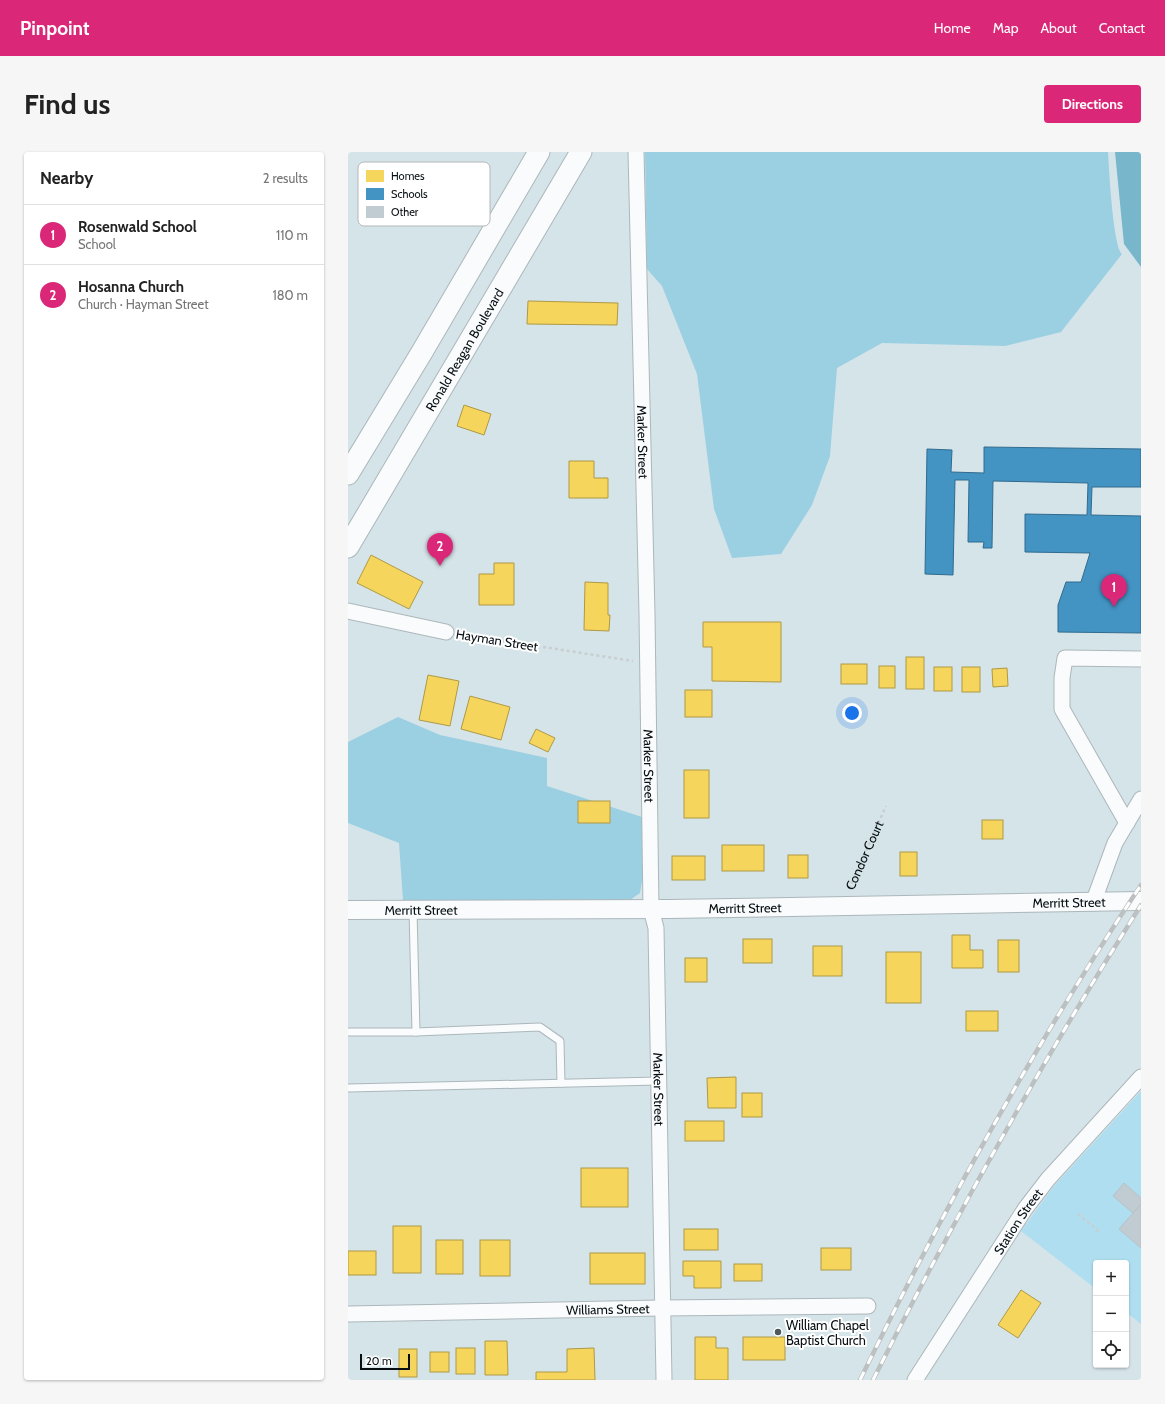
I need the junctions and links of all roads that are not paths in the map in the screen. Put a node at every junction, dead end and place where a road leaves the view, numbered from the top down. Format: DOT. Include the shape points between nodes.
graph roads {
  1 [pos="539,152"];
  2 [pos="581,152"];
  3 [pos="636,152"];
  4 [pos="348,474"];
  5 [pos="348,547"];
  6 [pos="348,611"];
  7 [pos="446,632"];
  8 [pos="1141,659"];
  9 [pos="1141,799"];
  10 [pos="1127,823"];
  11 [pos="1141,901"];
  12 [pos="1092,903"];
  13 [pos="413,909"];
  14 [pos="651,909"];
  15 [pos="348,910"];
  16 [pos="348,1032"];
  17 [pos="416,1032"];
  18 [pos="1141,1077"];
  19 [pos="658,1081"];
  20 [pos="561,1083"];
  21 [pos="348,1088"];
  22 [pos="868,1306"];
  23 [pos="662,1308"];
  24 [pos="348,1314"];
  25 [pos="664,1380"];
  26 [pos="915,1380"];
  1 -- 4 [label="main road"];
  2 -- 5 [label="main road, Ronald Reagan Boulevard"];
  3 -- 14 [label="street, Marker Street"];
  6 -- 7 [label="street, Hayman Street"];
  8 -- 10 [label="street" via="1065,658 1062,678 1062,709"];
  9 -- 10 [label="street"];
  10 -- 12 [label="street" via="1115,843"];
  11 -- 12 [label="street, Merritt Street"];
  12 -- 14 [label="street, Merritt Street"];
  13 -- 14 [label="street, Merritt Street"];
  13 -- 15 [label="street, Merritt Street"];
  13 -- 17 [label="lane"];
  14 -- 19 [label="street, Marker Street" via="656,928"];
  16 -- 17 [label="lane"];
  17 -- 20 [label="lane" via="540,1027 560,1041"];
  18 -- 26 [label="street, Station Street" via="1048,1179"];
  19 -- 20 [label="lane"];
  19 -- 23 [label="street, Marker Street"];
  20 -- 21 [label="lane"];
  22 -- 23 [label="street, Williams Street"];
  23 -- 24 [label="street, Williams Street"];
  23 -- 25 [label="street, Marker Street"];
}
